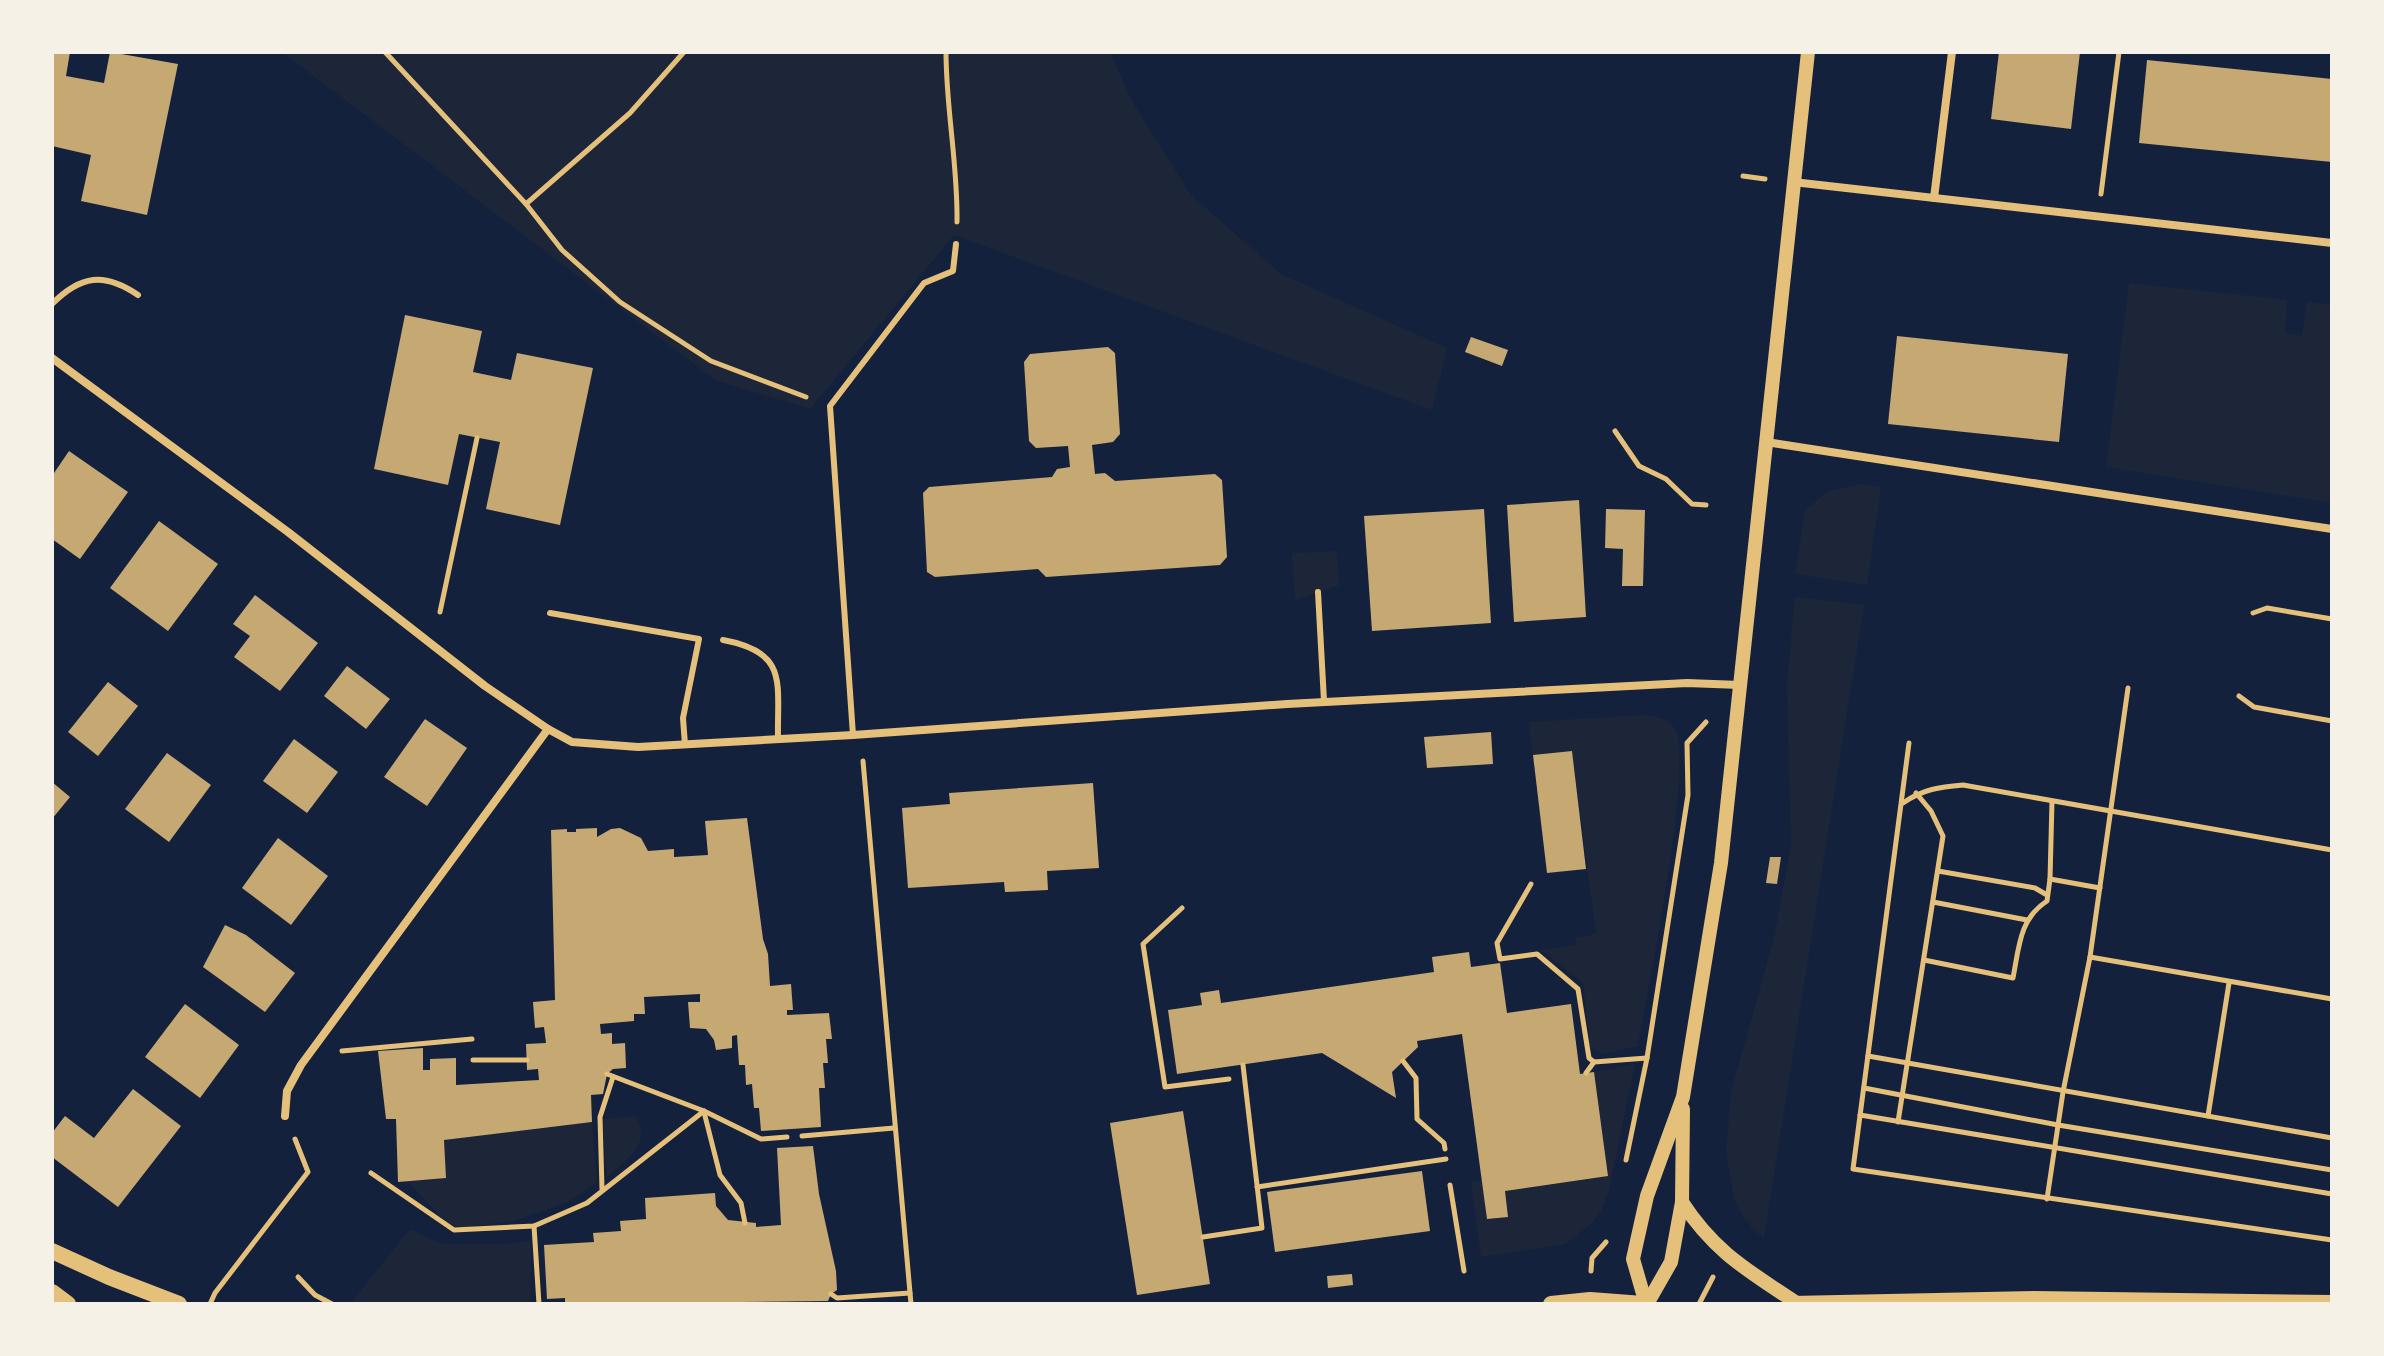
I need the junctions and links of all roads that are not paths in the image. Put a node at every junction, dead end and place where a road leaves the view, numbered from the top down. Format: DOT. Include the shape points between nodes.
graph roads {
  1 [pos="1808,52"];
  2 [pos="1952,52"];
  3 [pos="1793,182"];
  4 [pos="1934,198"];
  5 [pos="2332,243"];
  6 [pos="956,244"];
  7 [pos="138,295"];
  8 [pos="52,304"];
  9 [pos="52,358"];
  10 [pos="1766,442"];
  11 [pos="2332,529"];
  12 [pos="1318,592"];
  13 [pos="550,613"];
  14 [pos="723,640"];
  15 [pos="1740,685"];
  16 [pos="1324,701"];
  17 [pos="548,729"];
  18 [pos="853,735"];
  19 [pos="778,738"];
  20 [pos="685,745"];
  21 [pos="1683,1097"];
  22 [pos="285,1116"];
  23 [pos="1682,1202"];
  24 [pos="52,1251"];
  25 [pos="52,1292"];
  26 [pos="2332,1303"];
  27 [pos="68,1304"];
  28 [pos="179,1304"];
  29 [pos="1551,1304"];
  30 [pos="1645,1304"];
  31 [pos="1791,1304"];
  32 [pos="1798,1304"];
  1 -- 3 [label="street"];
  2 -- 4 [label="street"];
  3 -- 4 [label="street"];
  3 -- 10 [label="street"];
  4 -- 5 [label="street"];
  6 -- 18 [label="lane" via="953,271 924,283 830,406"];
  7 -- 8 [label="lane" via="120,283 99,279 78,283"];
  9 -- 17 [label="street"];
  10 -- 11 [label="street"];
  10 -- 15 [label="street"];
  12 -- 16 [label="lane"];
  13 -- 20 [label="lane" via="699,639 683,718"];
  14 -- 19 [label="lane" via="745,644 771,660 777,678"];
  15 -- 16 [label="street" via="1687,683"];
  15 -- 21 [label="street" via="1721,863"];
  16 -- 18 [label="street"];
  17 -- 20 [label="street" via="572,742 595,745"];
  17 -- 22 [label="street" via="301,1065 287,1091"];
  18 -- 19 [label="street"];
  19 -- 20 [label="street"];
  21 -- 23 [label="street"];
  21 -- 30 [label="street" via="1647,1196 1633,1259"];
  23 -- 30 [label="street" via="1671,1262"];
  23 -- 32 [label="street" via="1717,1248"];
  24 -- 28 [label="main road"];
  25 -- 27 [label="main road"];
  26 -- 32 [label="main road" via="2034,1299"];
  29 -- 30 [label="main road"];
  31 -- 32 [label="main road"];
}
